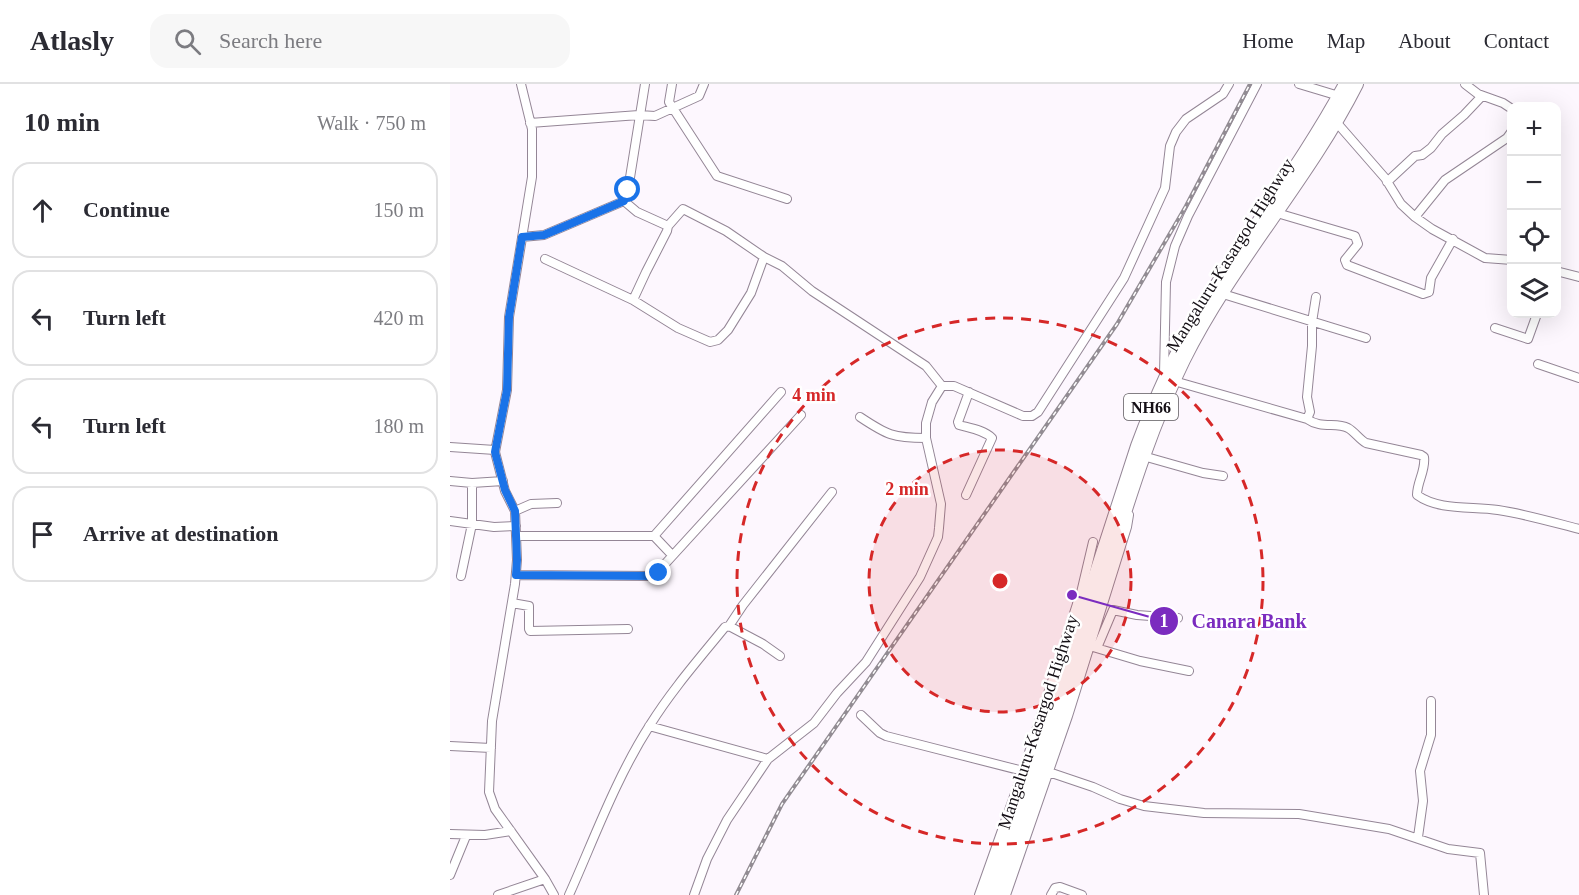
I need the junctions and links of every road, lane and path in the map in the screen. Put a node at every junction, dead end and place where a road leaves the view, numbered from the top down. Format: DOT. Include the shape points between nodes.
graph roads {
  1 [pos="521,84"];
  2 [pos="645,84"];
  3 [pos="672,84"];
  4 [pos="704,84"];
  5 [pos="1229,84"];
  6 [pos="1257,84"];
  7 [pos="1299,84"];
  8 [pos="1345,84"];
  9 [pos="1357,84"];
  10 [pos="1465,84"];
  11 [pos="1339,96"];
  12 [pos="1482,96"];
  13 [pos="1507,106"];
  14 [pos="672,108"];
  15 [pos="639,115"];
  16 [pos="531,123"];
  17 [pos="1337,123"];
  18 [pos="1507,138"];
  19 [pos="1387,182"];
  20 [pos="787,199"];
  21 [pos="624,201"];
  22 [pos="1277,213"];
  23 [pos="1415,217"];
  24 [pos="668,226"];
  25 [pos="522,237"];
  26 [pos="1453,240"];
  27 [pos="764,256"];
  28 [pos="545,259"];
  29 [pos="1507,260"];
  30 [pos="1561,272"];
  31 [pos="1579,277"];
  32 [pos="1223,294"];
  33 [pos="1316,297"];
  34 [pos="633,300"];
  35 [pos="1536,318"];
  36 [pos="1311,322"];
  37 [pos="1495,328"];
  38 [pos="1366,338"];
  39 [pos="1538,364"];
  40 [pos="1579,378"];
  41 [pos="1169,379"];
  42 [pos="942,386"];
  43 [pos="781,392"];
  44 [pos="969,392"];
  45 [pos="801,415"];
  46 [pos="860,417"];
  47 [pos="1307,419"];
  48 [pos="926,438"];
  49 [pos="450,447"];
  50 [pos="495,450"];
  51 [pos="1143,456"];
  52 [pos="1223,476"];
  53 [pos="450,481"];
  54 [pos="503,481"];
  55 [pos="472,483"];
  56 [pos="832,492"];
  57 [pos="966,495"];
  58 [pos="1130,496"];
  59 [pos="557,503"];
  60 [pos="515,511"];
  61 [pos="450,521"];
  62 [pos="472,524"];
  63 [pos="1579,529"];
  64 [pos="516,531"];
  65 [pos="654,536"];
  66 [pos="1093,542"];
  67 [pos="672,555"];
  68 [pos="516,575"];
  69 [pos="461,576"];
  70 [pos="1091,587"];
  71 [pos="1079,597"];
  72 [pos="512,603"];
  73 [pos="1178,618"];
  74 [pos="729,626"];
  75 [pos="628,629"];
  76 [pos="1093,647"];
  77 [pos="780,656"];
  78 [pos="1189,671"];
  79 [pos="1431,701"];
  80 [pos="861,715"];
  81 [pos="649,726"];
  82 [pos="450,746"];
  83 [pos="491,748"];
  84 [pos="768,759"];
  85 [pos="1035,768"];
  86 [pos="511,831"];
  87 [pos="450,834"];
  88 [pos="466,836"];
  89 [pos="1418,837"];
  90 [pos="450,875"];
  91 [pos="545,879"];
  92 [pos="498,895"];
  93 [pos="554,895"];
  94 [pos="569,895"];
  95 [pos="694,895"];
  96 [pos="980,895"];
  97 [pos="988,895"];
  98 [pos="998,895"];
  99 [pos="1006,895"];
  100 [pos="1051,895"];
  101 [pos="1082,895"];
  102 [pos="1484,895"];
  1 -- 16 [label="street"];
  2 -- 15 [label="street"];
  3 -- 14 [label="street"];
  4 -- 14 [label="street" via="699,96"];
  5 -- 44 [label="street" via="1223,94 1186,118 1176,132 1170,146 1165,188 1124,278 1038,412 1023,416"];
  6 -- 41 [label="street" via="1175,246 1166,282"];
  7 -- 11 [label="street"];
  8 -- 11 [label="highway, Mangaluru-Kasargod Highway / NH66"];
  9 -- 17 [label="highway, Mangaluru-Kasargod Highway / NH66"];
  10 -- 12 [label="street"];
  11 -- 41 [label="highway, Mangaluru-Kasargod Highway / NH66" via="1199,313"];
  12 -- 13 [label="street"];
  12 -- 19 [label="street" via="1431,148 1415,156"];
  14 -- 15 [label="street" via="655,116"];
  14 -- 20 [label="street" via="717,176"];
  15 -- 16 [label="street"];
  15 -- 21 [label="street"];
  16 -- 25 [label="street" via="531,177"];
  17 -- 19 [label="street"];
  17 -- 22 [label="highway, Mangaluru-Kasargod Highway / NH66"];
  18 -- 23 [label="street" via="1445,180"];
  19 -- 23 [label="street"];
  21 -- 24 [label="street" via="637,212"];
  21 -- 25 [label="street" via="544,235"];
  22 -- 26 [label="street" via="1355,236 1358,244 1345,260 1347,265 1423,294 1429,292 1431,278"];
  22 -- 32 [label="highway, Mangaluru-Kasargod Highway / NH66"];
  23 -- 26 [label="street"];
  24 -- 27 [label="street" via="683,209"];
  24 -- 34 [label="street"];
  25 -- 50 [label="street" via="509,317 507,390"];
  26 -- 29 [label="street" via="1485,258"];
  27 -- 34 [label="street" via="751,293 718,340 710,342 695,336"];
  27 -- 42 [label="street" via="926,366"];
  28 -- 34 [label="street"];
  30 -- 31 [label="street"];
  32 -- 36 [label="street"];
  32 -- 41 [label="highway, Mangaluru-Kasargod Highway / NH66"];
  33 -- 36 [label="street"];
  35 -- 37 [label="street" via="1528,339"];
  36 -- 38 [label="street"];
  36 -- 47 [label="street"];
  39 -- 40 [label="street"];
  41 -- 47 [label="street"];
  41 -- 51 [label="highway, Mangaluru-Kasargod Highway / NH66"];
  41 -- 70 [label="highway, Mangaluru-Kasargod Highway / NH66" via="1137,446"];
  42 -- 44 [label="street"];
  42 -- 48 [label="street" via="932,402"];
  43 -- 65 [label="street"];
  44 -- 57 [label="street" via="959,425 992,438"];
  45 -- 67 [label="street"];
  46 -- 48 [label="street" via="889,435"];
  47 -- 63 [label="street" via="1351,429 1366,443 1424,457 1417,495 1429,502 1500,510"];
  48 -- 84 [label="street" via="940,511 938,537 920,577 866,662 814,723"];
  49 -- 50 [label="street"];
  50 -- 54 [label="street"];
  51 -- 52 [label="street"];
  51 -- 58 [label="highway, Mangaluru-Kasargod Highway / NH66"];
  53 -- 55 [label="street"];
  54 -- 55 [label="street"];
  54 -- 60 [label="street"];
  55 -- 62 [label="street"];
  56 -- 74 [label="street"];
  58 -- 76 [label="street" via="1127,527"];
  58 -- 85 [label="highway, Mangaluru-Kasargod Highway / NH66"];
  59 -- 60 [label="street" via="531,504"];
  60 -- 64 [label="street"];
  61 -- 62 [label="street"];
  62 -- 64 [label="street"];
  62 -- 69 [label="street"];
  64 -- 65 [label="street"];
  64 -- 68 [label="street"];
  65 -- 67 [label="street"];
  66 -- 71 [label="street"];
  67 -- 68 [label="street" via="654,576"];
  68 -- 72 [label="street"];
  70 -- 71 [label="street"];
  70 -- 85 [label="highway, Mangaluru-Kasargod Highway / NH66"];
  71 -- 85 [label="street"];
  72 -- 75 [label="street" via="529,606 530,631"];
  72 -- 83 [label="street"];
  73 -- 76 [label="street" via="1113,609"];
  74 -- 77 [label="street"];
  74 -- 81 [label="street"];
  76 -- 78 [label="street"];
  76 -- 85 [label="street"];
  79 -- 89 [label="street" via="1431,735 1420,771 1423,801"];
  80 -- 85 [label="street" via="886,736"];
  81 -- 84 [label="street"];
  81 -- 94 [label="street"];
  82 -- 83 [label="street"];
  83 -- 86 [label="street" via="489,792 495,809"];
  84 -- 95 [label="street" via="727,820 706,859"];
  85 -- 89 [label="street" via="1144,806 1204,813 1299,814"];
  85 -- 96 [label="street"];
  85 -- 97 [label="highway, Mangaluru-Kasargod Highway / NH66"];
  85 -- 98 [label="highway, Mangaluru-Kasargod Highway / NH66"];
  85 -- 99 [label="street"];
  86 -- 88 [label="street"];
  86 -- 91 [label="street"];
  87 -- 88 [label="street"];
  88 -- 90 [label="street"];
  89 -- 102 [label="street" via="1448,849 1480,853"];
  91 -- 92 [label="street"];
  91 -- 93 [label="street"];
  100 -- 101 [label="street" via="1060,887"];
}
